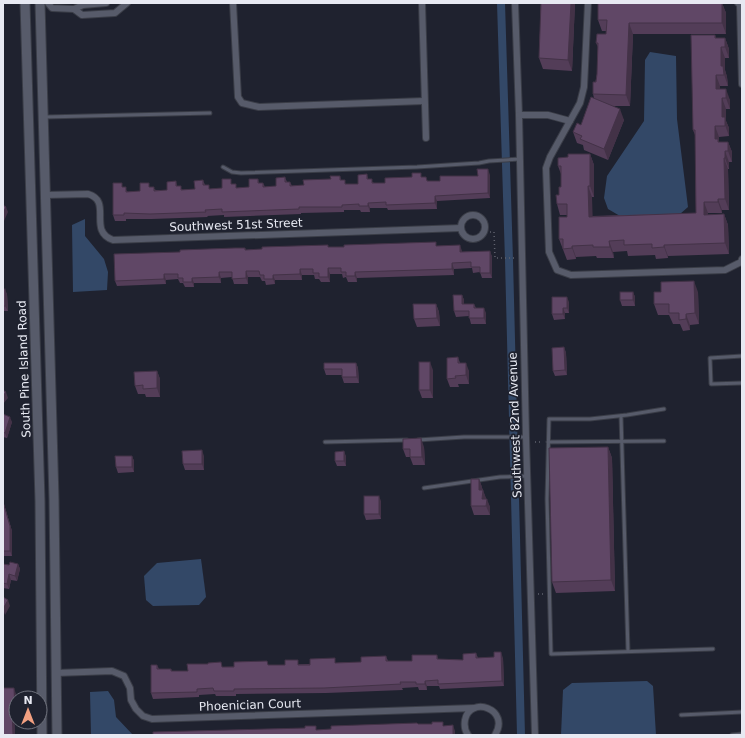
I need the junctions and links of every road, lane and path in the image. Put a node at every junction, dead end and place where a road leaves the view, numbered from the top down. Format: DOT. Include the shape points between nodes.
graph roads {
  1 [pos="25,3"];
  2 [pos="40,3"];
  3 [pos="48,3"];
  4 [pos="105,3"];
  5 [pos="127,3"];
  6 [pos="233,3"];
  7 [pos="422,3"];
  8 [pos="515,3"];
  9 [pos="588,3"];
  10 [pos="738,3"];
  11 [pos="74,8"];
  12 [pos="103,14"];
  13 [pos="742,84"];
  14 [pos="424,101"];
  15 [pos="210,113"];
  16 [pos="519,115"];
  17 [pos="43,117"];
  18 [pos="570,121"];
  19 [pos="426,138"];
  20 [pos="520,159"];
  21 [pos="223,167"];
  22 [pos="45,195"];
  23 [pos="462,228"];
  24 [pos="490,232"];
  25 [pos="516,258"];
  26 [pos="741,261"];
  27 [pos="742,356"];
  28 [pos="742,383"];
  29 [pos="664,409"];
  30 [pos="621,416"];
  31 [pos="526,437"];
  32 [pos="410,440"];
  33 [pos="417,440"];
  34 [pos="622,441"];
  35 [pos="664,441"];
  36 [pos="325,442"];
  37 [pos="535,442"];
  38 [pos="548,442"];
  39 [pos="527,476"];
  40 [pos="424,488"];
  41 [pos="713,649"];
  42 [pos="628,651"];
  43 [pos="56,672"];
  44 [pos="474,708"];
  45 [pos="742,712"];
  46 [pos="681,715"];
  47 [pos="742,734"];
  48 [pos="42,735"];
  49 [pos="57,735"];
  50 [pos="468,735"];
  51 [pos="495,735"];
  52 [pos="535,735"];
  53 [pos="732,735"];
  1 -- 48 [label="main road, South Pine Island Road" via="40,501"];
  2 -- 17 [label="main road"];
  3 -- 11 [label="street" via="52,8"];
  4 -- 11 [label="street"];
  4 -- 12 [label="street"];
  5 -- 12 [label="street" via="115,13"];
  6 -- 14 [label="street" via="238,97 242,103 259,107"];
  7 -- 14 [label="street"];
  8 -- 16 [label="street, Southwest 82nd Avenue"];
  9 -- 18 [label="street" via="584,87 580,103"];
  10 -- 13 [label="street"];
  11 -- 12 [label="street" via="82,15"];
  14 -- 19 [label="street"];
  15 -- 17 [label="lane"];
  16 -- 18 [label="street" via="548,115"];
  16 -- 20 [label="street, Southwest 82nd Avenue"];
  17 -- 22 [label="main road"];
  18 -- 26 [label="street" via="546,168 549,252 557,270 571,274 725,270"];
  20 -- 21 [label="lane" via="417,167 241,173"];
  20 -- 31 [label="street, Southwest 82nd Avenue"];
  22 -- 23 [label="street, Southwest 51st Street" via="93,196 99,203 103,234 113,240"];
  22 -- 43 [label="main road"];
  24 -- 25 [label="path" via="494,232 495,258"];
  27 -- 28 [label="lane" via="710,358 711,384"];
  29 -- 30 [label="lane"];
  30 -- 34 [label="lane"];
  30 -- 38 [label="lane" via="549,419"];
  31 -- 33 [label="lane"];
  31 -- 39 [label="street, Southwest 82nd Avenue"];
  32 -- 36 [label="lane"];
  34 -- 35 [label="lane"];
  34 -- 38 [label="lane"];
  34 -- 42 [label="lane"];
  37 -- 38 [label="path"];
  38 -- 42 [label="lane" via="551,654"];
  39 -- 40 [label="lane"];
  39 -- 52 [label="street, Southwest 82nd Avenue"];
  41 -- 42 [label="lane"];
  43 -- 44 [label="street, Phoenician Court" via="112,671 124,676 136,710 152,719"];
  43 -- 49 [label="main road"];
  44 -- 50 [label="street" via="465,718 464,725"];
  44 -- 51 [label="street, Phoenician Court" via="481,707 493,711 499,723"];
  45 -- 46 [label="lane"];
  47 -- 53 [label="lane"];
}
